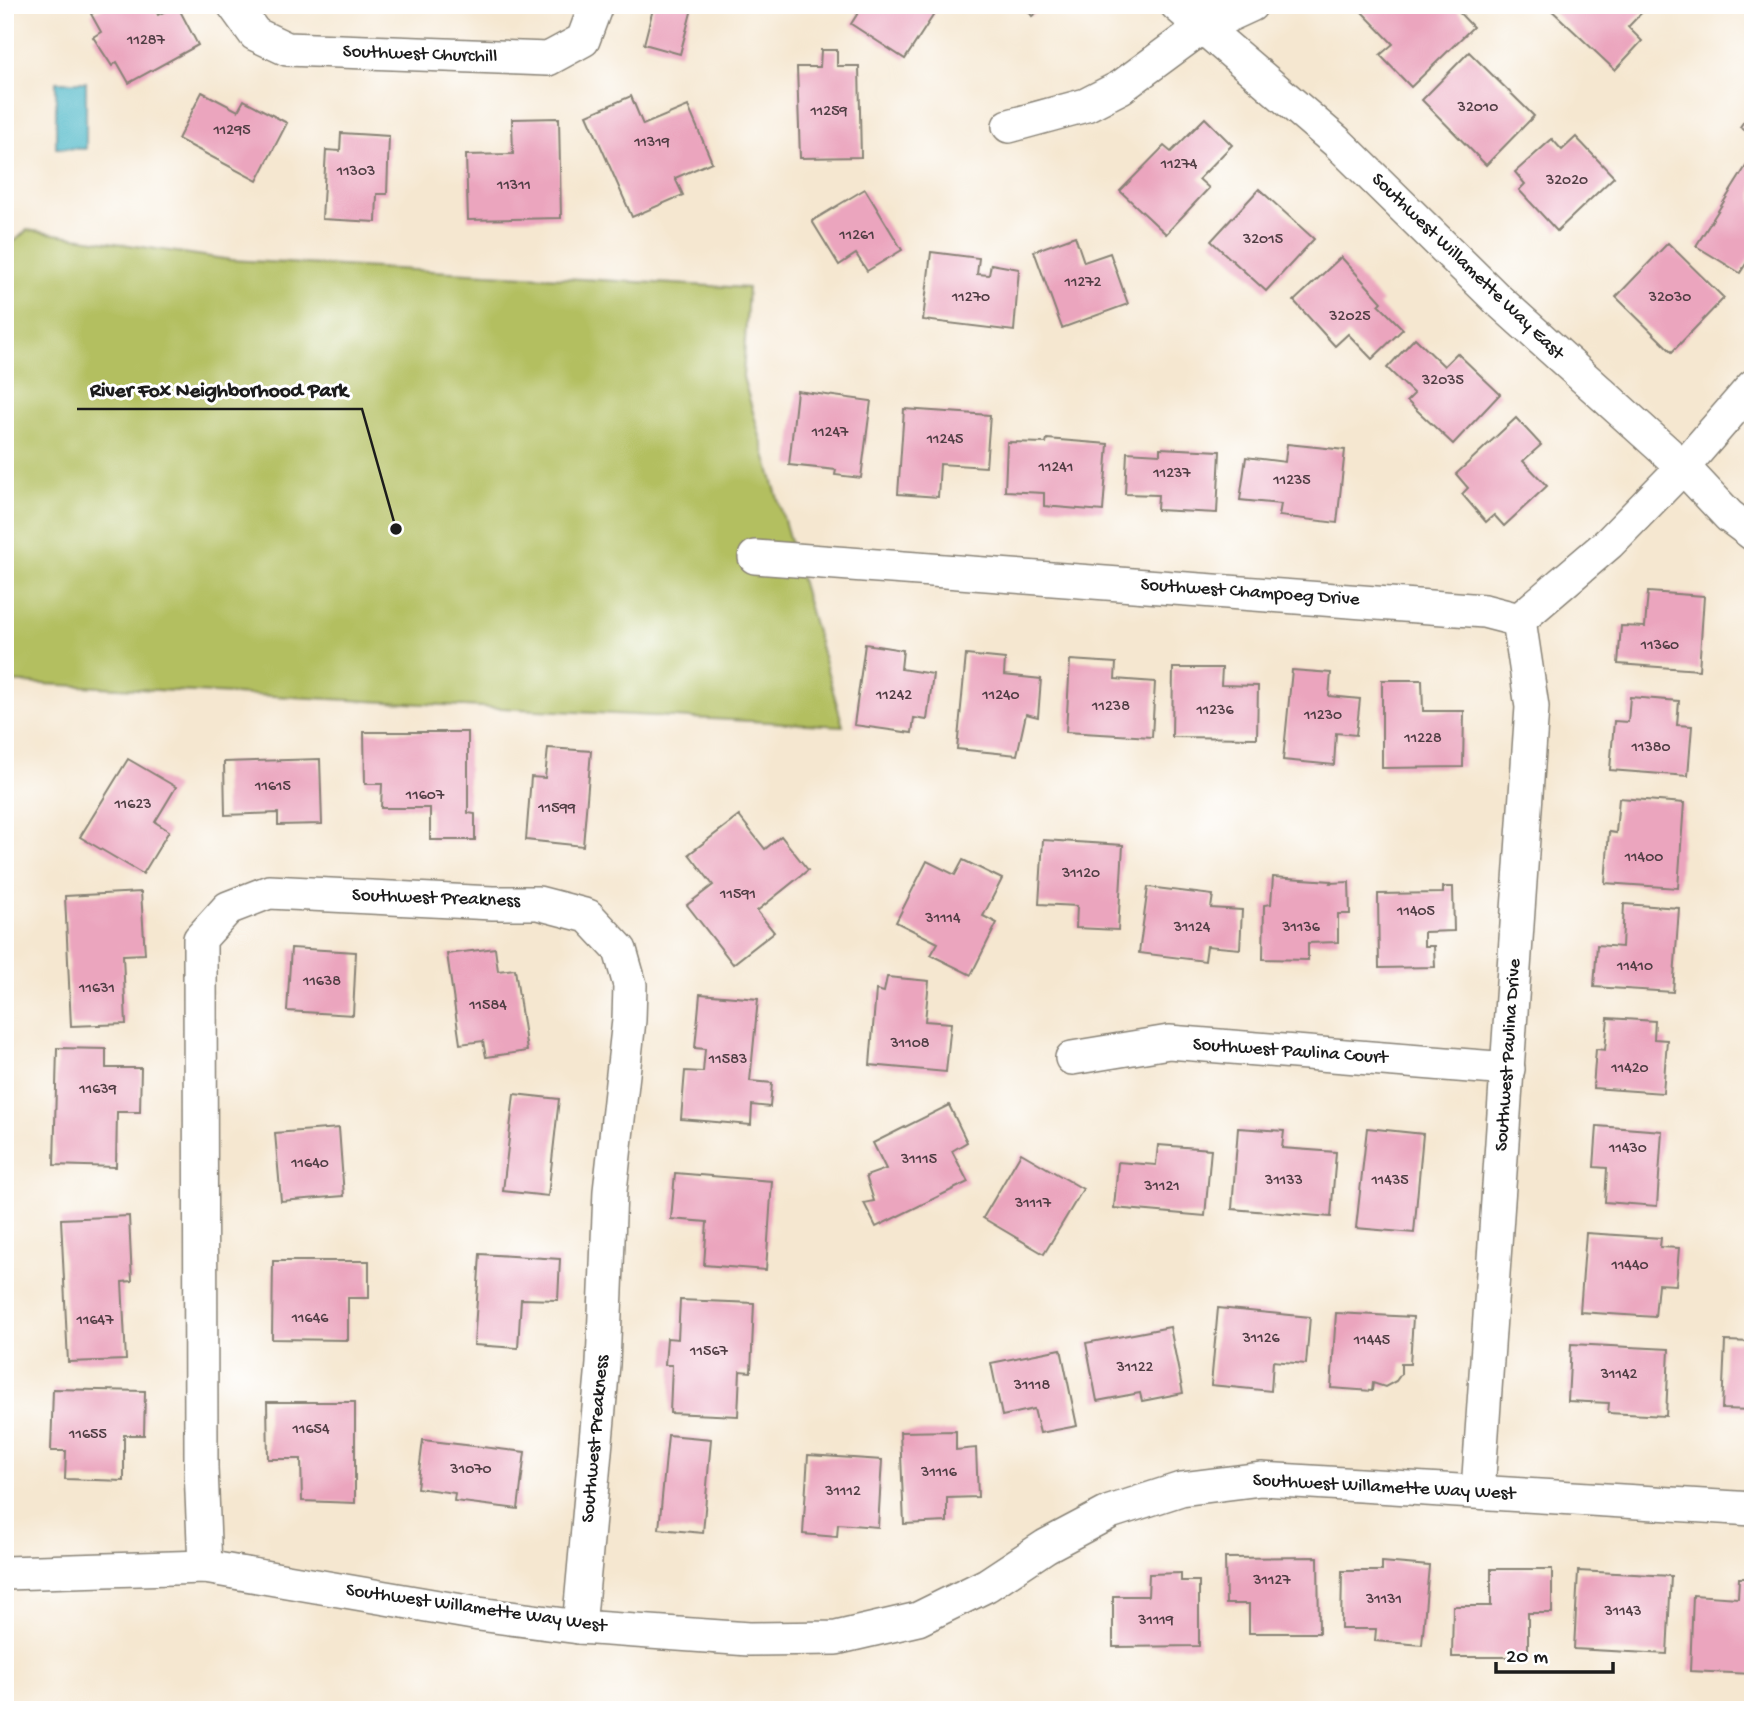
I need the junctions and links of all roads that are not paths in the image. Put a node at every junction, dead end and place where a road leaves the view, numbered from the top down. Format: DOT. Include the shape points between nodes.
graph roads {
  1 [pos="234,5"];
  2 [pos="596,5"];
  3 [pos="1177,5"];
  4 [pos="1251,5"];
  5 [pos="1201,28"];
  6 [pos="1009,126"];
  7 [pos="1753,386"];
  8 [pos="1683,467"];
  9 [pos="1753,534"];
  10 [pos="755,557"];
  11 [pos="1518,620"];
  12 [pos="1072,1058"];
  13 [pos="1508,1069"];
  14 [pos="1478,1491"];
  15 [pos="1753,1509"];
  16 [pos="205,1567"];
  17 [pos="5,1573"];
  18 [pos="579,1628"];
  1 -- 2 [label="street, Southwest Churchill" via="255,34 287,50 548,59 583,40"];
  3 -- 5 [label="street, Southwest Willamette Way East"];
  4 -- 5 [label="street"];
  5 -- 6 [label="street" via="1087,105"];
  5 -- 8 [label="street, Southwest Willamette Way East" via="1337,142 1497,299"];
  7 -- 8 [label="street"];
  8 -- 9 [label="street, Southwest Willamette Way East" via="1729,516"];
  8 -- 11 [label="street" via="1609,543"];
  10 -- 11 [label="street, Southwest Champoeg Drive" via="1484,611"];
  11 -- 13 [label="street, Southwest Paulina Drive" via="1532,707"];
  12 -- 13 [label="street, Southwest Paulina Court" via="1169,1042"];
  13 -- 14 [label="street, Southwest Paulina Drive"];
  14 -- 15 [label="street, Southwest Willamette Way West"];
  14 -- 18 [label="street, Southwest Willamette Way West" via="1261,1479 1181,1489 1110,1511 987,1585 918,1619 836,1638 749,1639"];
  16 -- 17 [label="street, Southwest Willamette Way West"];
  16 -- 18 [label="street, Southwest Willamette Way West"];
  16 -- 18 [label="street, Southwest Preakness" via="200,939 228,908 269,892 538,903 588,916 621,950 630,985 610,1191 603,1364"];
}
